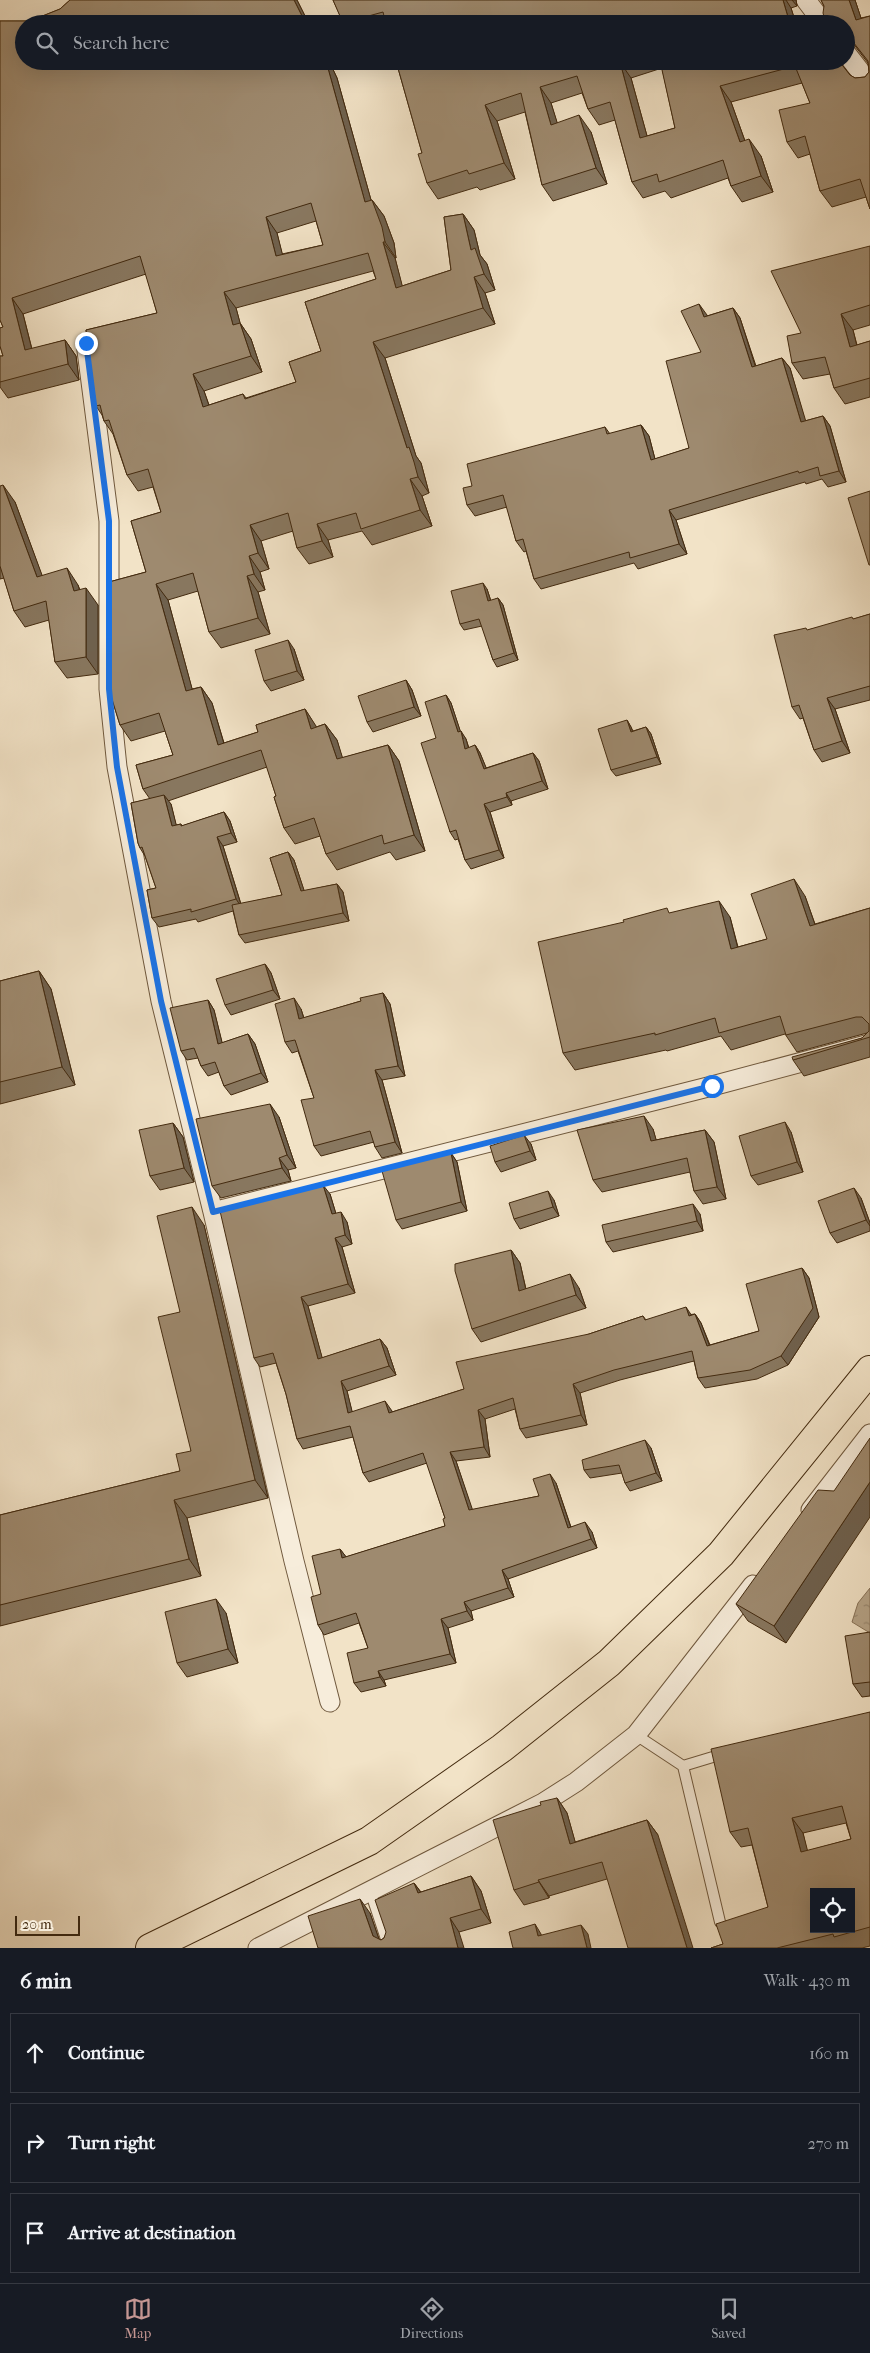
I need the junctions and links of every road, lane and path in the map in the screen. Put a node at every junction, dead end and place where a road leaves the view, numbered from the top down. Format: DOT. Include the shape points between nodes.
graph roads {
  1 [pos="806,0"];
  2 [pos="817,15"];
  3 [pos="855,65"];
  4 [pos="870,84"];
  5 [pos="86,343"];
  6 [pos="870,1044"];
  7 [pos="213,1212"];
  8 [pos="870,1370"];
  9 [pos="870,1434"];
  10 [pos="798,1526"];
  11 [pos="762,1573"];
  12 [pos="330,1702"];
  13 [pos="636,1735"];
  14 [pos="735,1751"];
  15 [pos="683,1766"];
  16 [pos="370,1891"];
  17 [pos="720,1922"];
  18 [pos="150,1948"];
  19 [pos="258,1948"];
  20 [pos="389,1948"];
  1 -- 2 [label="street"];
  3 -- 4 [label="street"];
  5 -- 7 [label="street" via="109,521 109,689 117,767 161,1001"];
  6 -- 7 [label="street"];
  7 -- 12 [label="street"];
  8 -- 18 [label="main road" via="721,1554 609,1663 502,1748 369,1842"];
  9 -- 10 [label="street"];
  11 -- 13 [label="street"];
  13 -- 15 [label="lane"];
  13 -- 16 [label="street" via="576,1782 543,1803"];
  14 -- 15 [label="lane"];
  15 -- 17 [label="lane"];
  16 -- 19 [label="street"];
  16 -- 20 [label="lane"];
}
